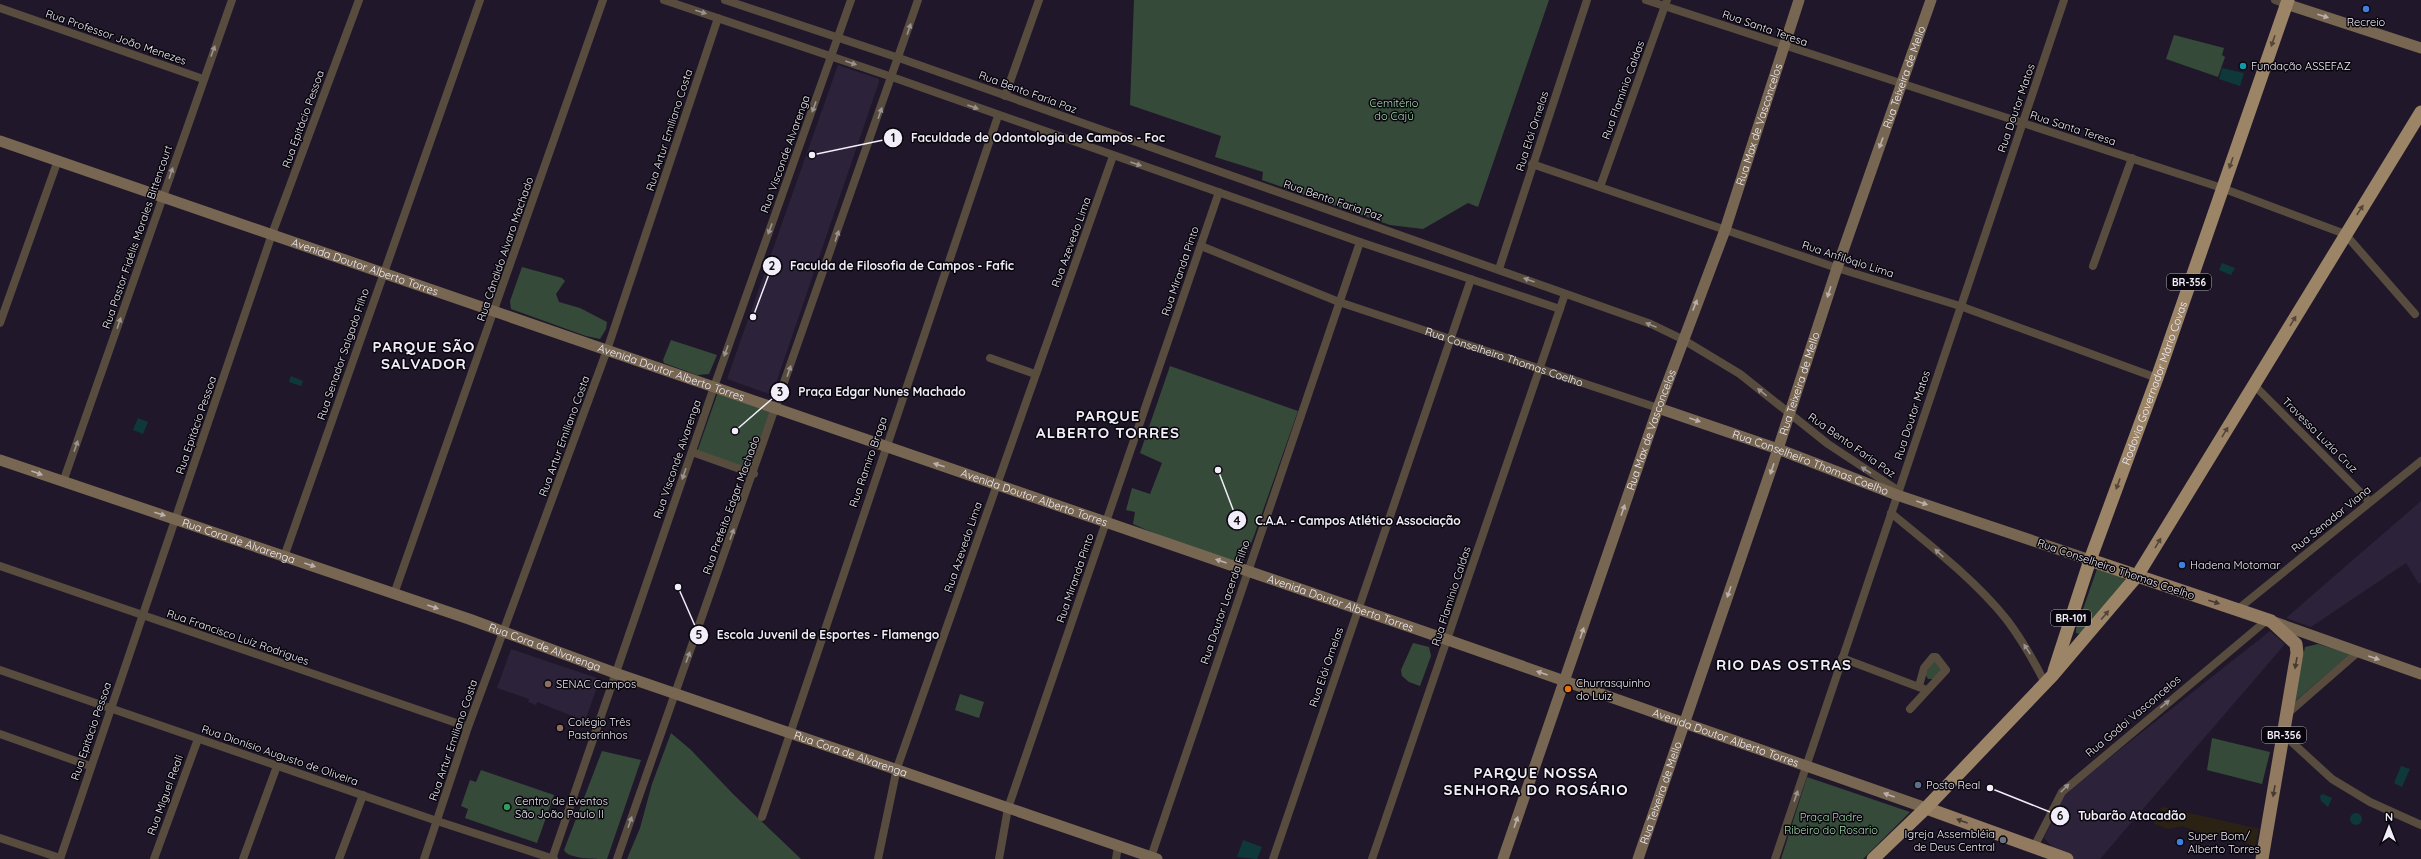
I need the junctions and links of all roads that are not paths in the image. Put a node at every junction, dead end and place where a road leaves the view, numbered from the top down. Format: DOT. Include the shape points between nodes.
graph roads {
  1 [pos="232,0"];
  2 [pos="359,0"];
  3 [pos="480,0"];
  4 [pos="603,0"];
  5 [pos="664,0"];
  6 [pos="726,0"];
  7 [pos="852,0"];
  8 [pos="918,0"];
  9 [pos="1039,0"];
  10 [pos="1587,0"];
  11 [pos="1646,0"];
  12 [pos="1799,0"];
  13 [pos="1931,0"];
  14 [pos="2064,0"];
  15 [pos="2283,1"];
  16 [pos="1666,3"];
  17 [pos="0,8"];
  18 [pos="718,18"];
  19 [pos="838,38"];
  20 [pos="1784,46"];
  21 [pos="2421,48"];
  22 [pos="832,57"];
  23 [pos="899,58"];
  24 [pos="892,77"];
  25 [pos="203,79"];
  26 [pos="1902,84"];
  27 [pos="1005,96"];
  28 [pos="2421,112"];
  29 [pos="998,116"];
  30 [pos="2023,123"];
  31 [pos="0,141"];
  32 [pos="1113,156"];
  33 [pos="2132,158"];
  34 [pos="58,160"];
  35 [pos="1532,164"];
  36 [pos="1600,187"];
  37 [pos="2222,188"];
  38 [pos="1219,192"];
  39 [pos="163,196"];
  40 [pos="1725,230"];
  41 [pos="272,234"];
  42 [pos="2345,234"];
  43 [pos="1360,242"];
  44 [pos="1201,246"];
  45 [pos="2093,266"];
  46 [pos="1837,268"];
  47 [pos="1499,269"];
  48 [pos="383,272"];
  49 [pos="1471,279"];
  50 [pos="1565,294"];
  51 [pos="1339,302"];
  52 [pos="1960,306"];
  53 [pos="1560,309"];
  54 [pos="495,312"];
  55 [pos="2415,314"];
  56 [pos="0,323"];
  57 [pos="1450,339"];
  58 [pos="1682,339"];
  59 [pos="607,350"];
  60 [pos="990,358"];
  61 [pos="1538,367"];
  62 [pos="1035,374"];
  63 [pos="2157,378"];
  64 [pos="2254,384"];
  65 [pos="714,387"];
  66 [pos="777,408"];
  67 [pos="1658,408"];
  68 [pos="1790,414"];
  69 [pos="885,447"];
  70 [pos="1778,449"];
  71 [pos="692,452"];
  72 [pos="0,460"];
  73 [pos="2421,462"];
  74 [pos="754,474"];
  75 [pos="64,482"];
  76 [pos="997,484"];
  77 [pos="1898,493"];
  78 [pos="2370,502"];
  79 [pos="1891,513"];
  80 [pos="176,520"];
  81 [pos="1106,522"];
  82 [pos="284,557"];
  83 [pos="2090,560"];
  84 [pos="0,566"];
  85 [pos="1247,571"];
  86 [pos="2137,576"];
  87 [pos="394,594"];
  88 [pos="1357,608"];
  89 [pos="2238,609"];
  90 [pos="142,616"];
  91 [pos="2269,620"];
  92 [pos="2070,622"];
  93 [pos="505,632"];
  94 [pos="2088,635"];
  95 [pos="1448,640"];
  96 [pos="2358,652"];
  97 [pos="1842,658"];
  98 [pos="0,670"];
  99 [pos="615,673"];
  100 [pos="2421,674"];
  101 [pos="2049,679"];
  102 [pos="1565,681"];
  103 [pos="675,693"];
  104 [pos="110,708"];
  105 [pos="1910,709"];
  106 [pos="2287,714"];
  107 [pos="1685,722"];
  108 [pos="468,727"];
  109 [pos="789,732"];
  110 [pos="0,734"];
  111 [pos="2284,735"];
  112 [pos="198,739"];
  113 [pos="90,766"];
  114 [pos="277,766"];
  115 [pos="1806,766"];
  116 [pos="897,768"];
  117 [pos="363,795"];
  118 [pos="1008,808"];
  119 [pos="1926,808"];
  120 [pos="762,817"];
  121 [pos="437,821"];
  122 [pos="2421,825"];
  123 [pos="0,838"];
  124 [pos="1118,846"];
  125 [pos="2034,847"];
  126 [pos="2057,857"];
  127 [pos="1154,858"];
  128 [pos="60,859"];
  129 [pos="154,859"];
  130 [pos="244,859"];
  131 [pos="339,859"];
  132 [pos="424,859"];
  133 [pos="552,859"];
  134 [pos="617,859"];
  135 [pos="878,859"];
  136 [pos="999,859"];
  137 [pos="1116,859"];
  138 [pos="1273,859"];
  139 [pos="1372,859"];
  140 [pos="1503,859"];
  141 [pos="1638,859"];
  142 [pos="1775,859"];
  143 [pos="1873,859"];
  144 [pos="2262,859"];
  25 -- 1 [label="street, Rua Pastor Fidélis Morales Bittencourt, one-way"];
  2 -- 41 [label="street, Rua Epitácio Pessoa"];
  3 -- 48 [label="street, Rua Senador Salgado Filho"];
  4 -- 54 [label="street, Rua Cândido Alvaro Machado"];
  5 -- 18 [label="street, one-way"];
  6 -- 19 [label="street, Rua Bento Faria Paz"];
  7 -- 19 [label="street, Rua Visconde Alvarenga"];
  23 -- 8 [label="street, Rua Prefeito Edgar Machado, one-way"];
  9 -- 27 [label="street"];
  10 -- 35 [label="street, Rua Elói Ornelas"];
  11 -- 16 [label="street, Rua Santa Teresa"];
  12 -- 20 [label="main road, Rua Max de Vasconcelos"];
  13 -- 26 [label="main road, Rua Teixeira de Mello"];
  14 -- 30 [label="street, Rua Doutor Matos"];
  15 -- 21 [label="main road, one-way"];
  15 -- 37 [label="highway, Rodovia Governador Mário Covas / BR-356, one-way"];
  16 -- 20 [label="street, Rua Santa Teresa"];
  16 -- 36 [label="street, Rua Flamínio Caldas"];
  17 -- 25 [label="street, Rua Professor João Menezes"];
  18 -- 22 [label="street"];
  18 -- 59 [label="street, Rua Artur Emiliano Costa"];
  19 -- 22 [label="street, Rua Visconde Alvarenga"];
  19 -- 23 [label="street, Rua Bento Faria Paz"];
  20 -- 26 [label="street, Rua Santa Teresa"];
  20 -- 40 [label="main road, Rua Max de Vasconcelos"];
  22 -- 24 [label="street, one-way"];
  22 -- 65 [label="street, Rua Visconde Alvarenga, one-way"];
  23 -- 24 [label="street, Rua Prefeito Edgar Machado"];
  23 -- 27 [label="street, Rua Bento Faria Paz"];
  24 -- 29 [label="street, one-way"];
  66 -- 24 [label="street, Rua Prefeito Edgar Machado, one-way"];
  39 -- 25 [label="street, Rua Pastor Fidélis Morales Bittencourt, one-way"];
  26 -- 30 [label="street, Rua Santa Teresa"];
  26 -- 46 [label="main road, Rua Teixeira de Mello, one-way"];
  27 -- 47 [label="street, Rua Bento Faria Paz"];
  42 -- 28 [label="highway, Rodovia Governador Mário Covas, one-way"];
  29 -- 32 [label="street"];
  29 -- 69 [label="street, Rua Ramiro Braga"];
  30 -- 33 [label="street, Rua Santa Teresa"];
  30 -- 52 [label="street, Rua Doutor Matos"];
  31 -- 34 [label="main road, Avenida Doutor Alberto Torres"];
  32 -- 38 [label="street, one-way"];
  32 -- 62 [label="street, Rua Azevedo Lima"];
  33 -- 37 [label="street, Rua Santa Teresa"];
  33 -- 45 [label="street"];
  34 -- 39 [label="main road, Avenida Doutor Alberto Torres"];
  34 -- 56 [label="street"];
  35 -- 36 [label="street, Rua Anfilóqio Lima"];
  35 -- 47 [label="street, Rua Elói Ornelas"];
  36 -- 40 [label="street, Rua Anfilóqio Lima"];
  37 -- 42 [label="street, Rua Santa Teresa"];
  37 -- 63 [label="highway, Rodovia Governador Mário Covas / BR-356"];
  38 -- 43 [label="street"];
  38 -- 44 [label="street, Rua Miranda Pinto"];
  39 -- 41 [label="main road, Avenida Doutor Alberto Torres"];
  75 -- 39 [label="street, Rua Pastor Fidélis Morales Bittencourt, one-way"];
  40 -- 46 [label="street, Rua Anfilóqio Lima"];
  58 -- 40 [label="main road, Rua Max de Vasconcelos, one-way"];
  41 -- 48 [label="main road, Avenida Doutor Alberto Torres"];
  41 -- 80 [label="street, Rua Epitácio Pessoa"];
  42 -- 55 [label="street, Rua Santa Teresa"];
  64 -- 42 [label="highway, Rodovia Governador Mário Covas, one-way"];
  43 -- 49 [label="street"];
  43 -- 51 [label="street, Rua Doutor Lacerda Filho"];
  44 -- 51 [label="street, Rua Conselheiro Thomas Coelho"];
  44 -- 81 [label="street, Rua Miranda Pinto"];
  46 -- 52 [label="street, Rua Anfilóqio Lima"];
  46 -- 68 [label="main road, Rua Teixeira de Mello, one-way"];
  50 -- 47 [label="street, Rua Bento Faria Paz, one-way"];
  48 -- 54 [label="main road, Avenida Doutor Alberto Torres"];
  48 -- 82 [label="street, Rua Senador Salgado Filho"];
  49 -- 53 [label="street"];
  49 -- 57 [label="street, Rua Elói Ornelas"];
  50 -- 53 [label="street, Rua Flamínio Caldas"];
  58 -- 50 [label="street, Rua Bento Faria Paz, one-way" via="1650,324"];
  51 -- 57 [label="street, Rua Conselheiro Thomas Coelho"];
  51 -- 85 [label="street, Rua Doutor Lacerda Filho"];
  52 -- 63 [label="street, Rua Anfilóqio Lima"];
  52 -- 77 [label="street, Rua Doutor Matos"];
  53 -- 61 [label="street, Rua Flamínio Caldas"];
  54 -- 59 [label="main road, Avenida Doutor Alberto Torres"];
  54 -- 87 [label="street, Rua Cândido Alvaro Machado"];
  57 -- 61 [label="street, Rua Conselheiro Thomas Coelho"];
  57 -- 88 [label="street, Rua Elói Ornelas"];
  58 -- 67 [label="main road, Rua Max de Vasconcelos"];
  68 -- 58 [label="street, Rua Bento Faria Paz, one-way" via="1740,374"];
  59 -- 65 [label="main road, Avenida Doutor Alberto Torres"];
  59 -- 93 [label="street, Rua Artur Emiliano Costa"];
  60 -- 62 [label="street"];
  61 -- 67 [label="street, Rua Conselheiro Thomas Coelho"];
  61 -- 95 [label="street, Rua Flamínio Caldas"];
  62 -- 76 [label="street, Rua Azevedo Lima"];
  63 -- 83 [label="highway, Rodovia Governador Mário Covas / BR-356, one-way"];
  64 -- 78 [label="street, Travessa Luzia Cruz"];
  86 -- 64 [label="highway, Rodovia Governador Mário Covas, one-way"];
  65 -- 66 [label="main road, Avenida Doutor Alberto Torres"];
  65 -- 71 [label="street, Rua Visconde Alvarenga"];
  66 -- 69 [label="main road, Avenida Doutor Alberto Torres"];
  66 -- 74 [label="street, Rua Prefeito Edgar Machado"];
  67 -- 70 [label="main road, Rua Conselheiro Thomas Coelho, one-way"];
  102 -- 67 [label="main road, Rua Max de Vasconcelos, one-way"];
  68 -- 70 [label="main road, Rua Teixeira de Mello"];
  77 -- 68 [label="street, Rua Bento Faria Paz, one-way"];
  76 -- 69 [label="main road, Avenida Doutor Alberto Torres, one-way"];
  69 -- 109 [label="street, Rua Ramiro Braga"];
  70 -- 77 [label="main road, Rua Conselheiro Thomas Coelho"];
  70 -- 107 [label="main road, Rua Teixeira de Mello, one-way"];
  71 -- 74 [label="street"];
  71 -- 99 [label="street, Rua Visconde Alvarenga, one-way"];
  72 -- 75 [label="main road, Rua Cora de Alvarenga, one-way"];
  73 -- 78 [label="street, Rua Senador Viana"];
  103 -- 74 [label="street, Rua Prefeito Edgar Machado, one-way"];
  75 -- 80 [label="main road, Rua Cora de Alvarenga, one-way"];
  76 -- 81 [label="main road, Avenida Doutor Alberto Torres"];
  76 -- 116 [label="street, Rua Azevedo Lima"];
  77 -- 79 [label="street, Rua Doutor Matos"];
  77 -- 83 [label="main road, Rua Conselheiro Thomas Coelho, one-way"];
  78 -- 89 [label="street, Rua Senador Viana"];
  79 -- 97 [label="street, Rua Doutor Matos"];
  101 -- 79 [label="street, one-way" via="2007,620 1980,592"];
  80 -- 82 [label="main road, Rua Cora de Alvarenga"];
  80 -- 90 [label="street, Rua Epitácio Pessoa"];
  85 -- 81 [label="main road, Avenida Doutor Alberto Torres, one-way"];
  81 -- 118 [label="street, Rua Miranda Pinto"];
  82 -- 87 [label="main road, Rua Cora de Alvarenga, one-way"];
  83 -- 86 [label="main road, Rua Conselheiro Thomas Coelho / BR-356"];
  83 -- 92 [label="highway, Rodovia Governador Mário Covas / BR-101"];
  84 -- 90 [label="street, Rua Francisco Luíz Rodrigues"];
  85 -- 88 [label="main road, Avenida Doutor Alberto Torres"];
  85 -- 127 [label="street, Rua Doutor Lacerda Filho"];
  86 -- 89 [label="main road, Rua Conselheiro Thomas Coelho / BR-356, one-way"];
  94 -- 86 [label="highway, Rodovia Governador Mário Covas, one-way"];
  87 -- 93 [label="main road, Rua Cora de Alvarenga, one-way"];
  88 -- 95 [label="main road, Avenida Doutor Alberto Torres"];
  88 -- 138 [label="street, Rua Elói Ornelas"];
  89 -- 91 [label="main road, Rua Conselheiro Thomas Coelho / BR-356"];
  90 -- 104 [label="street, Rua Epitácio Pessoa"];
  90 -- 108 [label="street, Rua Francisco Luíz Rodrigues"];
  91 -- 96 [label="main road, Rua Conselheiro Thomas Coelho"];
  91 -- 106 [label="main road, BR-356, one-way" via="2284,631 2297,647"];
  125 -- 91 [label="street, Rua Godoi Vasconcelos, one-way" via="2062,792"];
  92 -- 94 [label="highway" via="2076,636"];
  92 -- 101 [label="highway, Rodovia Governador Mário Covas / BR-101"];
  93 -- 99 [label="main road, Rua Cora de Alvarenga"];
  93 -- 108 [label="street, Rua Artur Emiliano Costa"];
  94 -- 101 [label="highway, Rodovia Governador Mário Covas"];
  102 -- 95 [label="main road, Avenida Doutor Alberto Torres, one-way"];
  95 -- 139 [label="street, Rua Flamínio Caldas"];
  96 -- 100 [label="main road, Rua Conselheiro Thomas Coelho, one-way"];
  96 -- 106 [label="street"];
  97 -- 105 [label="street" via="1923,688"];
  97 -- 115 [label="street, Rua Doutor Matos"];
  98 -- 104 [label="street, Rua Dionísio Augusto de Oliveira"];
  99 -- 103 [label="main road, Rua Cora de Alvarenga"];
  99 -- 133 [label="street, Rua Visconde Alvarenga"];
  101 -- 119 [label="highway, Rodovia Governador Mário Covas"];
  102 -- 107 [label="main road, Avenida Doutor Alberto Torres"];
  140 -- 102 [label="main road, Rua Max de Vasconcelos, one-way"];
  103 -- 109 [label="main road, Rua Cora de Alvarenga"];
  134 -- 103 [label="street, Rua Prefeito Edgar Machado, one-way"];
  104 -- 112 [label="street, Rua Dionísio Augusto de Oliveira"];
  104 -- 113 [label="street, Rua Epitácio Pessoa"];
  106 -- 111 [label="main road, BR-356"];
  107 -- 115 [label="main road, Avenida Doutor Alberto Torres"];
  107 -- 141 [label="main road, Rua Teixeira de Mello"];
  108 -- 121 [label="street, Rua Artur Emiliano Costa"];
  109 -- 116 [label="main road, Rua Cora de Alvarenga"];
  109 -- 120 [label="street, Rua Ramiro Braga"];
  110 -- 113 [label="street"];
  111 -- 122 [label="street" via="2332,779 2370,802"];
  111 -- 144 [label="main road, BR-356, one-way"];
  112 -- 114 [label="street, Rua Dionísio Augusto de Oliveira"];
  112 -- 129 [label="street, Rua Miguel Reali"];
  113 -- 128 [label="street, Rua Epitácio Pessoa"];
  114 -- 117 [label="street, Rua Dionísio Augusto de Oliveira"];
  114 -- 130 [label="street"];
  119 -- 115 [label="main road, Avenida Doutor Alberto Torres, one-way"];
  142 -- 115 [label="street, Rua Doutor Matos, one-way"];
  116 -- 118 [label="main road, Rua Cora de Alvarenga"];
  116 -- 135 [label="street, Rua Azevedo Lima"];
  117 -- 121 [label="street, Rua Dionísio Augusto de Oliveira"];
  117 -- 131 [label="street"];
  118 -- 124 [label="main road, Rua Cora de Alvarenga"];
  118 -- 136 [label="street, Rua Miranda Pinto"];
  125 -- 119 [label="main road, Avenida Doutor Alberto Torres, one-way"];
  119 -- 143 [label="highway, Rodovia Governador Mário Covas"];
  121 -- 132 [label="street, Rua Artur Emiliano Costa"];
  121 -- 133 [label="street, Rua Dionísio Augusto de Oliveira"];
  123 -- 128 [label="street"];
  124 -- 127 [label="main road, Rua Cora de Alvarenga"];
  124 -- 137 [label="street"];
  125 -- 126 [label="main road, Avenida Doutor Alberto Torres"];
}
